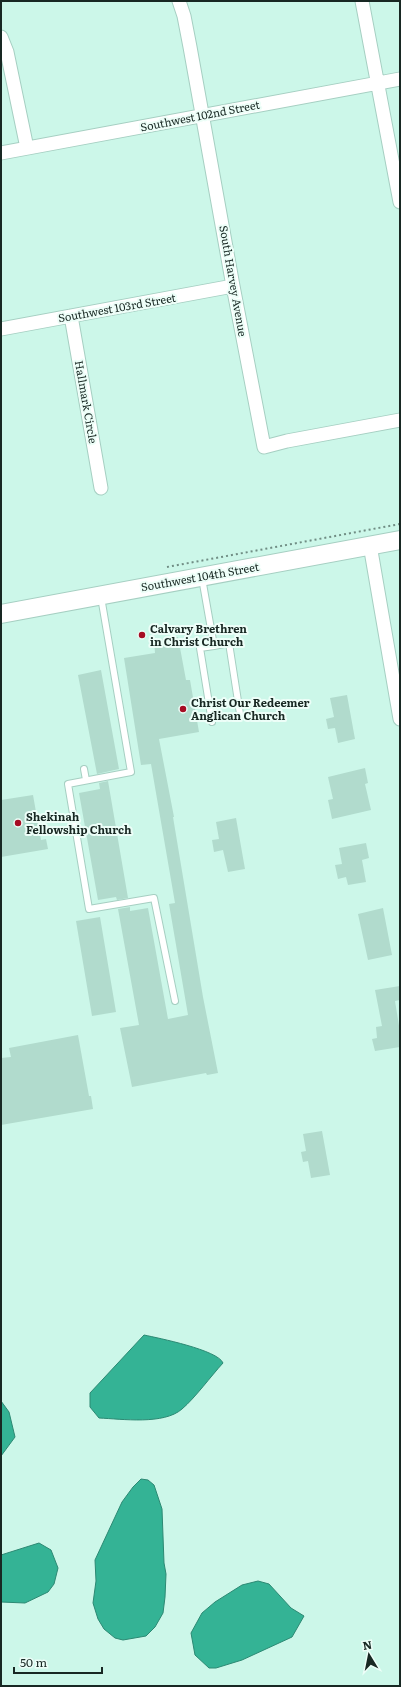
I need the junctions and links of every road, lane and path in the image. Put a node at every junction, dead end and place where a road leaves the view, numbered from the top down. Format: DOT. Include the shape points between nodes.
graph roads {
  1 [pos="179,1"];
  2 [pos="362,1"];
  3 [pos="1,37"];
  4 [pos="400,79"];
  5 [pos="378,83"];
  6 [pos="203,115"];
  7 [pos="27,148"];
  8 [pos="1,153"];
  9 [pos="400,202"];
  10 [pos="233,286"];
  11 [pos="71,316"];
  12 [pos="1,329"];
  13 [pos="400,420"];
  14 [pos="101,488"];
  15 [pos="400,540"];
  16 [pos="370,545"];
  17 [pos="202,576"];
  18 [pos="101,595"];
  19 [pos="1,614"];
  20 [pos="214,646"];
  21 [pos="240,714"];
  22 [pos="400,719"];
  23 [pos="212,722"];
  24 [pos="84,769"];
  25 [pos="86,780"];
  26 [pos="175,1001"];
  1 -- 6 [label="street, South Harvey Avenue"];
  2 -- 5 [label="street"];
  3 -- 7 [label="street" via="7,52"];
  4 -- 5 [label="street, Southwest 102nd Street"];
  5 -- 6 [label="street, Southwest 102nd Street"];
  5 -- 9 [label="street"];
  6 -- 7 [label="street, Southwest 102nd Street"];
  6 -- 10 [label="street, South Harvey Avenue"];
  7 -- 8 [label="street, Southwest 102nd Street"];
  10 -- 11 [label="street, Southwest 103rd Street"];
  10 -- 13 [label="street, South Harvey Avenue" via="264,447"];
  11 -- 12 [label="street, Southwest 103rd Street"];
  11 -- 14 [label="street, Hallmark Circle"];
  15 -- 16 [label="main road, Southwest 104th Street"];
  16 -- 17 [label="main road, Southwest 104th Street"];
  16 -- 22 [label="street"];
  17 -- 18 [label="main road, Southwest 104th Street"];
  17 -- 20 [label="lane"];
  18 -- 19 [label="main road, Southwest 104th Street"];
  18 -- 25 [label="lane" via="131,772"];
  20 -- 21 [label="lane" via="229,643"];
  20 -- 23 [label="lane" via="200,648"];
  24 -- 25 [label="lane"];
  25 -- 26 [label="lane" via="68,784 89,909 154,898"];
}
